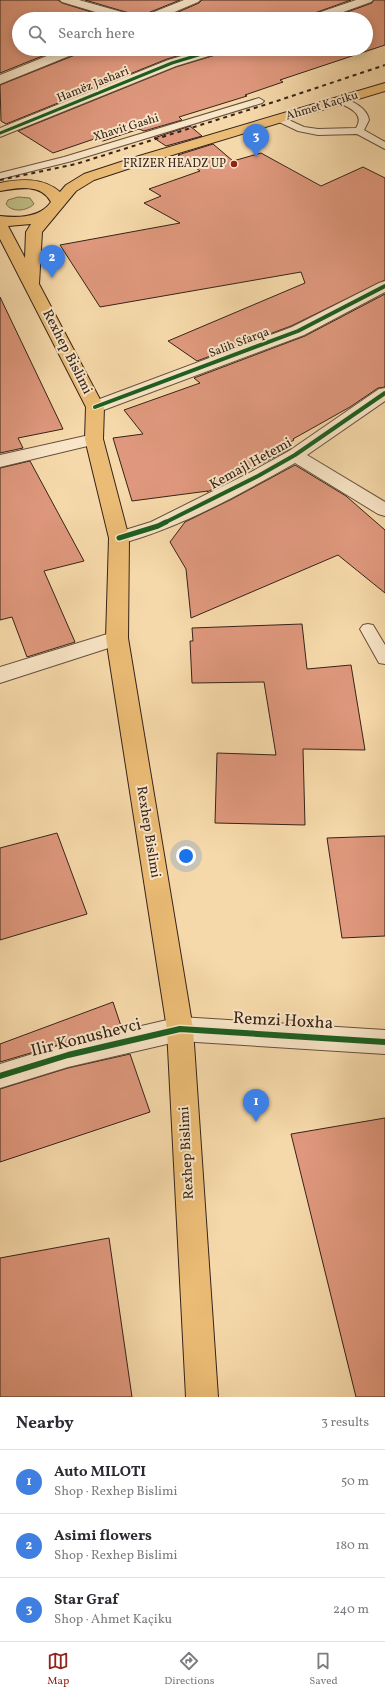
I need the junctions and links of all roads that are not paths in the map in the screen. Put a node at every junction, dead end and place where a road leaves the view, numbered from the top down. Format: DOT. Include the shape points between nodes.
graph roads {
  1 [pos="66,0"];
  2 [pos="194,0"];
  3 [pos="367,0"];
  4 [pos="108,12"];
  5 [pos="165,12"];
  6 [pos="333,12"];
  7 [pos="58,56"];
  8 [pos="195,56"];
  9 [pos="0,80"];
  10 [pos="385,87"];
  11 [pos="259,101"];
  12 [pos="342,101"];
  13 [pos="280,119"];
  14 [pos="359,131"];
  15 [pos="0,134"];
  16 [pos="385,146"];
  17 [pos="144,159"];
  18 [pos="0,176"];
  19 [pos="35,185"];
  20 [pos="0,187"];
  21 [pos="53,207"];
  22 [pos="0,220"];
  23 [pos="0,224"];
  24 [pos="32,284"];
  25 [pos="385,286"];
  26 [pos="385,393"];
  27 [pos="95,407"];
  28 [pos="94,439"];
  29 [pos="295,455"];
  30 [pos="0,461"];
  31 [pos="385,510"];
  32 [pos="119,538"];
  33 [pos="368,629"];
  34 [pos="117,638"];
  35 [pos="385,659"];
  36 [pos="0,675"];
  37 [pos="180,1029"];
  38 [pos="385,1042"];
  39 [pos="0,1076"];
  40 [pos="202,1397"];
  1 -- 4 [label="street"];
  2 -- 5 [label="street"];
  3 -- 6 [label="street"];
  7 -- 9 [label="street"];
  8 -- 15 [label="street, Hamëz Jashari" via="172,63"];
  10 -- 12 [label="main road, Ahmet Kaçiku"];
  11 -- 18 [label="lane, Xhavit Gashi" via="68,159"];
  12 -- 13 [label="main road, Ahmet Kaçiku"];
  12 -- 14 [label="lane" via="362,112 363,125"];
  13 -- 14 [label="lane" via="301,129 318,132"];
  13 -- 17 [label="main road, Ahmet Kaçiku"];
  14 -- 16 [label="lane"];
  17 -- 19 [label="main road, Ahmet Kaçiku"];
  17 -- 21 [label="main road, Ahmet Kaçiku" via="89,177 71,188"];
  19 -- 20 [label="main road" via="12,184"];
  19 -- 21 [label="main road" via="52,191 56,196"];
  21 -- 22 [label="main road" via="28,220"];
  21 -- 24 [label="main road, Rexhep Bislimi" via="34,232"];
  23 -- 24 [label="main road, Rexhep Bislimi"];
  24 -- 27 [label="main road, Rexhep Bislimi"];
  25 -- 27 [label="street, Salih Sfarqa" via="298,331"];
  26 -- 29 [label="street, Kemajl Hetemi"];
  27 -- 28 [label="main road, Rexhep Bislimi"];
  28 -- 30 [label="street"];
  28 -- 32 [label="main road, Rexhep Bislimi"];
  29 -- 31 [label="street"];
  29 -- 32 [label="street, Kemajl Hetemi" via="158,526"];
  32 -- 34 [label="main road, Rexhep Bislimi"];
  33 -- 35 [label="lane"];
  34 -- 36 [label="street"];
  34 -- 37 [label="main road, Rexhep Bislimi"];
  37 -- 38 [label="street, Remzi Hoxha"];
  37 -- 39 [label="street, Ilir Konushevci" via="68,1055"];
  37 -- 40 [label="main road, Rexhep Bislimi"];
}
